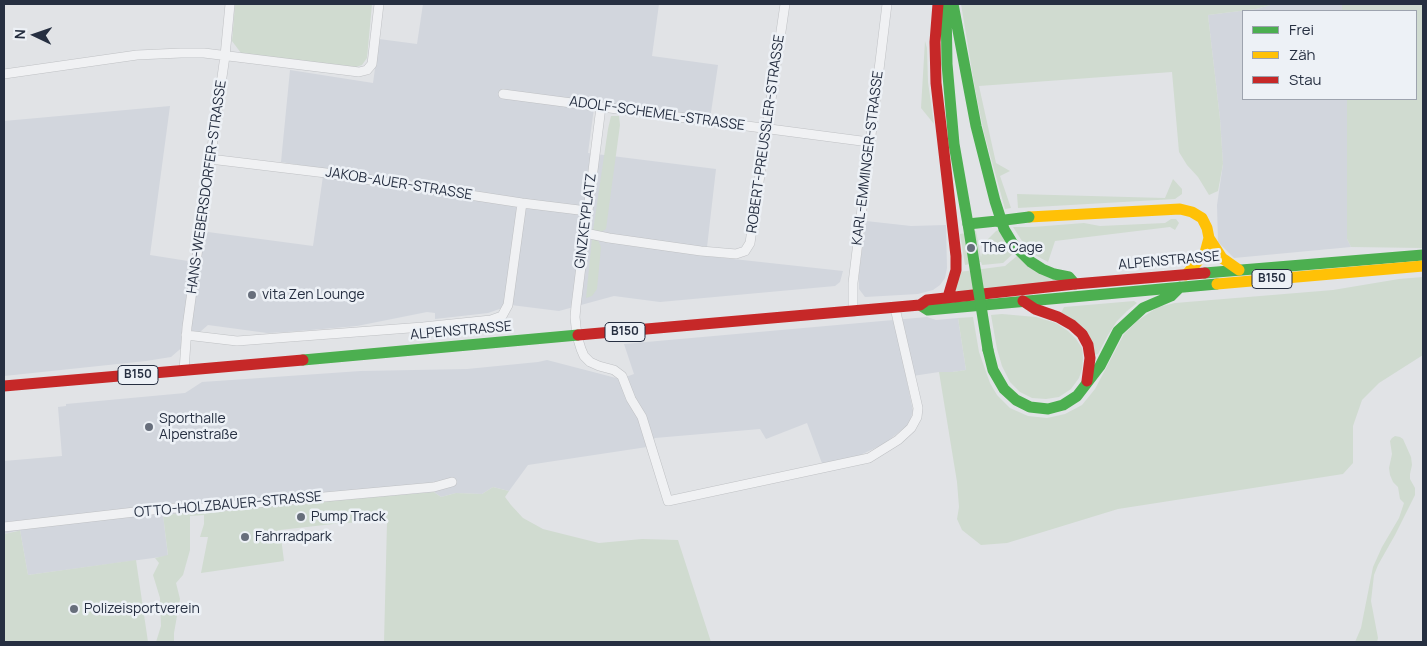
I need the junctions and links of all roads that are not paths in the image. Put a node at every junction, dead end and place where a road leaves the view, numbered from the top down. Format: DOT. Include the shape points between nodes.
graph roads {
  1 [pos="230,4"];
  2 [pos="379,4"];
  3 [pos="785,4"];
  4 [pos="886,4"];
  5 [pos="938,4"];
  6 [pos="946,4"];
  7 [pos="953,4"];
  8 [pos="225,56"];
  9 [pos="4,74"];
  10 [pos="503,94"];
  11 [pos="601,107"];
  12 [pos="766,129"];
  13 [pos="869,142"];
  14 [pos="210,158"];
  15 [pos="522,203"];
  16 [pos="587,211"];
  17 [pos="968,224"];
  18 [pos="585,233"];
  19 [pos="1210,238"];
  20 [pos="1423,254"];
  21 [pos="1423,266"];
  22 [pos="1239,270"];
  23 [pos="1186,275"];
  24 [pos="1075,284"];
  25 [pos="1180,287"];
  26 [pos="948,298"];
  27 [pos="1023,301"];
  28 [pos="920,305"];
  29 [pos="895,308"];
  30 [pos="853,312"];
  31 [pos="186,335"];
  32 [pos="577,336"];
  33 [pos="184,371"];
  34 [pos="1087,383"];
  35 [pos="4,386"];
  36 [pos="452,482"];
  37 [pos="4,527"];
  1 -- 8 [label="street, HANS-WEBERSDORFER-STRASSE"];
  2 -- 8 [label="street" via="372,64 367,70 359,72"];
  3 -- 12 [label="street, ROBERT-PREUSSLER-STRASSE"];
  4 -- 13 [label="street, KARL-EMMINGER-STRASSE"];
  5 -- 26 [label="main road" via="936,82 956,256 956,270"];
  6 -- 17 [label="main road" via="954,144"];
  7 -- 24 [label="main road" via="976,126 1004,229 1013,244 1031,262 1054,274 1069,277"];
  8 -- 9 [label="street" via="182,52 153,54"];
  8 -- 14 [label="street, HANS-WEBERSDORFER-STRASSE"];
  10 -- 11 [label="street, ADOLF-SCHEMEL-STRASSE"];
  11 -- 12 [label="street, ADOLF-SCHEMEL-STRASSE"];
  11 -- 16 [label="street, GINZKEYPLATZ"];
  12 -- 13 [label="street, ADOLF-SCHEMEL-STRASSE"];
  12 -- 18 [label="street, ROBERT-PREUSSLER-STRASSE" via="750,243 745,251 736,254 701,251"];
  13 -- 30 [label="street, KARL-EMMINGER-STRASSE" via="853,283"];
  14 -- 15 [label="street, JAKOB-AUER-STRASSE"];
  14 -- 31 [label="street, HANS-WEBERSDORFER-STRASSE"];
  15 -- 16 [label="street, JAKOB-AUER-STRASSE"];
  15 -- 31 [label="street, ALPENSTRASSE" via="508,305 502,316 423,327 237,341"];
  16 -- 18 [label="street, GINZKEYPLATZ"];
  17 -- 19 [label="main road, bridge" via="1029,217 1180,209 1202,218"];
  17 -- 34 [label="main road, bridge" via="988,350 993,370 1004,389 1030,407 1048,409 1077,396"];
  18 -- 32 [label="street, GINZKEYPLATZ" via="576,306"];
  19 -- 22 [label="main road" via="1222,258"];
  19 -- 23 [label="main road" via="1205,253"];
  20 -- 22 [label="main road, ALPENSTRASSE / B150"];
  21 -- 25 [label="main road, ALPENSTRASSE / B150"];
  22 -- 23 [label="main road, ALPENSTRASSE / B150"];
  23 -- 24 [label="main road, ALPENSTRASSE / B150"];
  24 -- 26 [label="main road, ALPENSTRASSE / B150"];
  25 -- 27 [label="main road, ALPENSTRASSE / B150"];
  25 -- 34 [label="main road" via="1171,296 1143,308 1118,331"];
  26 -- 28 [label="main road, ALPENSTRASSE / B150" via="927,300"];
  27 -- 28 [label="main road, ALPENSTRASSE / B150" via="928,310"];
  27 -- 34 [label="main road" via="1058,317 1082,334 1090,358"];
  28 -- 29 [label="main road, ALPENSTRASSE / B150"];
  29 -- 30 [label="main road, ALPENSTRASSE / B150"];
  29 -- 32 [label="street" via="918,408 911,428 898,440 869,458 668,501 642,417 622,376 590,362 584,356"];
  30 -- 32 [label="main road, ALPENSTRASSE / B150"];
  31 -- 33 [label="street, HANS-WEBERSDORFER-STRASSE"];
  32 -- 33 [label="main road, ALPENSTRASSE / B150"];
  33 -- 35 [label="main road, ALPENSTRASSE / B150"];
  36 -- 37 [label="street, OTTO-HOLZBAUER-STRASSE" via="434,487 161,509"];
}
